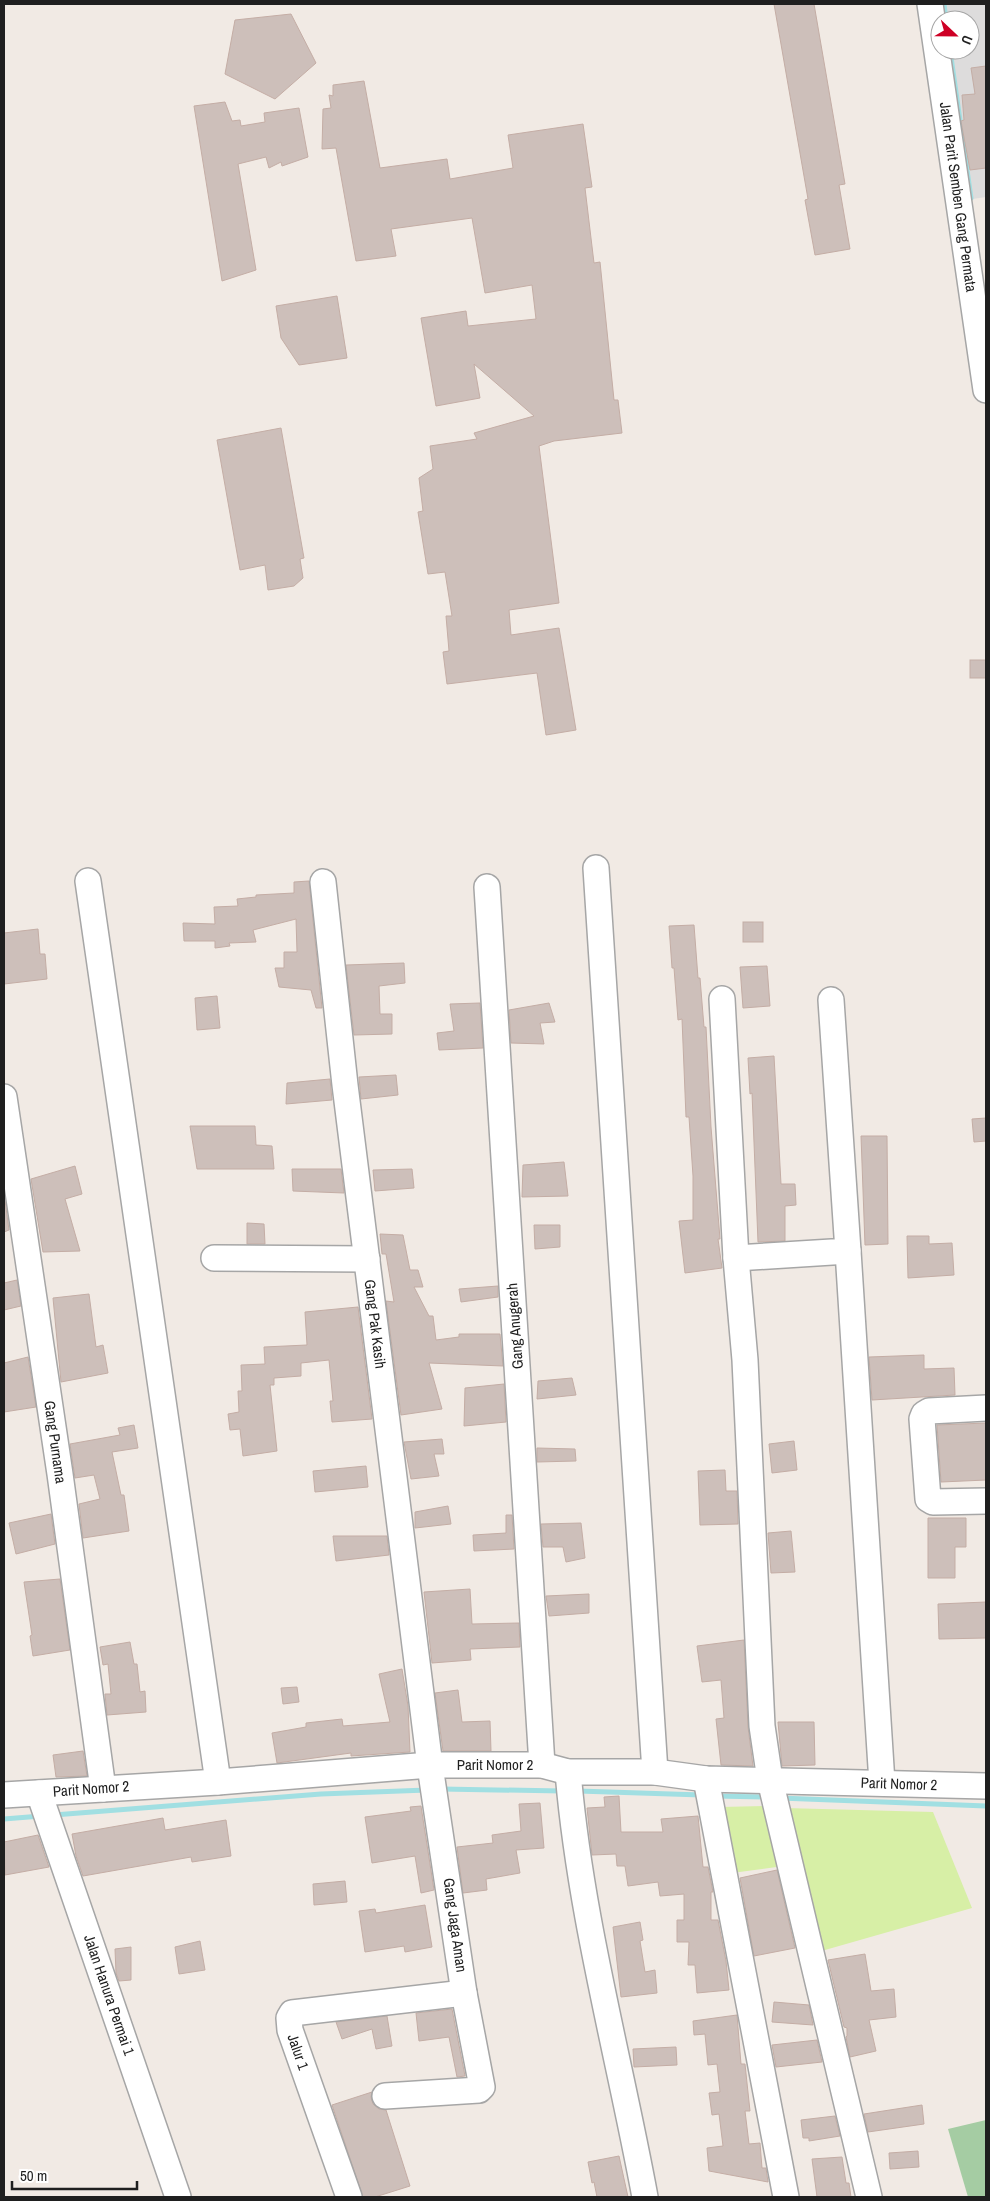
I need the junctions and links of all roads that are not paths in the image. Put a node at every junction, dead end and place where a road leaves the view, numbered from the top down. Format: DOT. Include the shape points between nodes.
graph roads {
  1 [pos="930,4"];
  2 [pos="986,390"];
  3 [pos="596,868"];
  4 [pos="88,881"];
  5 [pos="323,882"];
  6 [pos="487,887"];
  7 [pos="722,999"];
  8 [pos="831,1000"];
  9 [pos="4,1097"];
  10 [pos="848,1250"];
  11 [pos="214,1258"];
  12 [pos="736,1258"];
  13 [pos="367,1259"];
  14 [pos="986,1408"];
  15 [pos="986,1501"];
  16 [pos="542,1765"];
  17 [pos="430,1766"];
  18 [pos="568,1772"];
  19 [pos="656,1772"];
  20 [pos="706,1779"];
  21 [pos="770,1780"];
  22 [pos="218,1782"];
  23 [pos="882,1783"];
  24 [pos="986,1786"];
  25 [pos="103,1789"];
  26 [pos="4,1795"];
  27 [pos="44,1807"];
  28 [pos="464,1993"];
  29 [pos="386,2096"];
  30 [pos="178,2197"];
  31 [pos="349,2197"];
  32 [pos="645,2197"];
  33 [pos="786,2197"];
  34 [pos="869,2197"];
  1 -- 2 [label="street, Jalan Parit Semben Gang Permata"];
  3 -- 19 [label="street"];
  4 -- 22 [label="street"];
  5 -- 13 [label="street, Gang Pak Kasih"];
  6 -- 16 [label="street, Gang Anugerah"];
  7 -- 12 [label="street"];
  8 -- 10 [label="street"];
  9 -- 25 [label="street, Gang Purnama"];
  10 -- 12 [label="street"];
  10 -- 23 [label="street"];
  11 -- 13 [label="street"];
  12 -- 21 [label="street" via="745,1360 762,1726"];
  13 -- 17 [label="street, Gang Pak Kasih"];
  14 -- 15 [label="street" via="929,1411 922,1419 928,1499 933,1502"];
  16 -- 17 [label="street, Parit Nomor 2"];
  16 -- 18 [label="street, Parit Nomor 2"];
  17 -- 22 [label="street, Parit Nomor 2"];
  17 -- 28 [label="street, Gang Jaga Aman"];
  18 -- 19 [label="street, Parit Nomor 2"];
  18 -- 32 [label="street" via="584,1898"];
  19 -- 20 [label="street, Parit Nomor 2"];
  20 -- 21 [label="street, Parit Nomor 2"];
  20 -- 33 [label="street"];
  21 -- 23 [label="street, Parit Nomor 2"];
  21 -- 34 [label="street"];
  22 -- 25 [label="street, Parit Nomor 2"];
  23 -- 24 [label="street, Parit Nomor 2"];
  25 -- 27 [label="street, Parit Nomor 2"];
  26 -- 27 [label="street, Parit Nomor 2"];
  27 -- 30 [label="street, Jalan Hanura Permai 1"];
  28 -- 29 [label="street, Gang Jaga Aman" via="482,2085 479,2090"];
  28 -- 31 [label="street, Jalur 1" via="292,2013 289,2018 290,2030"];
}
